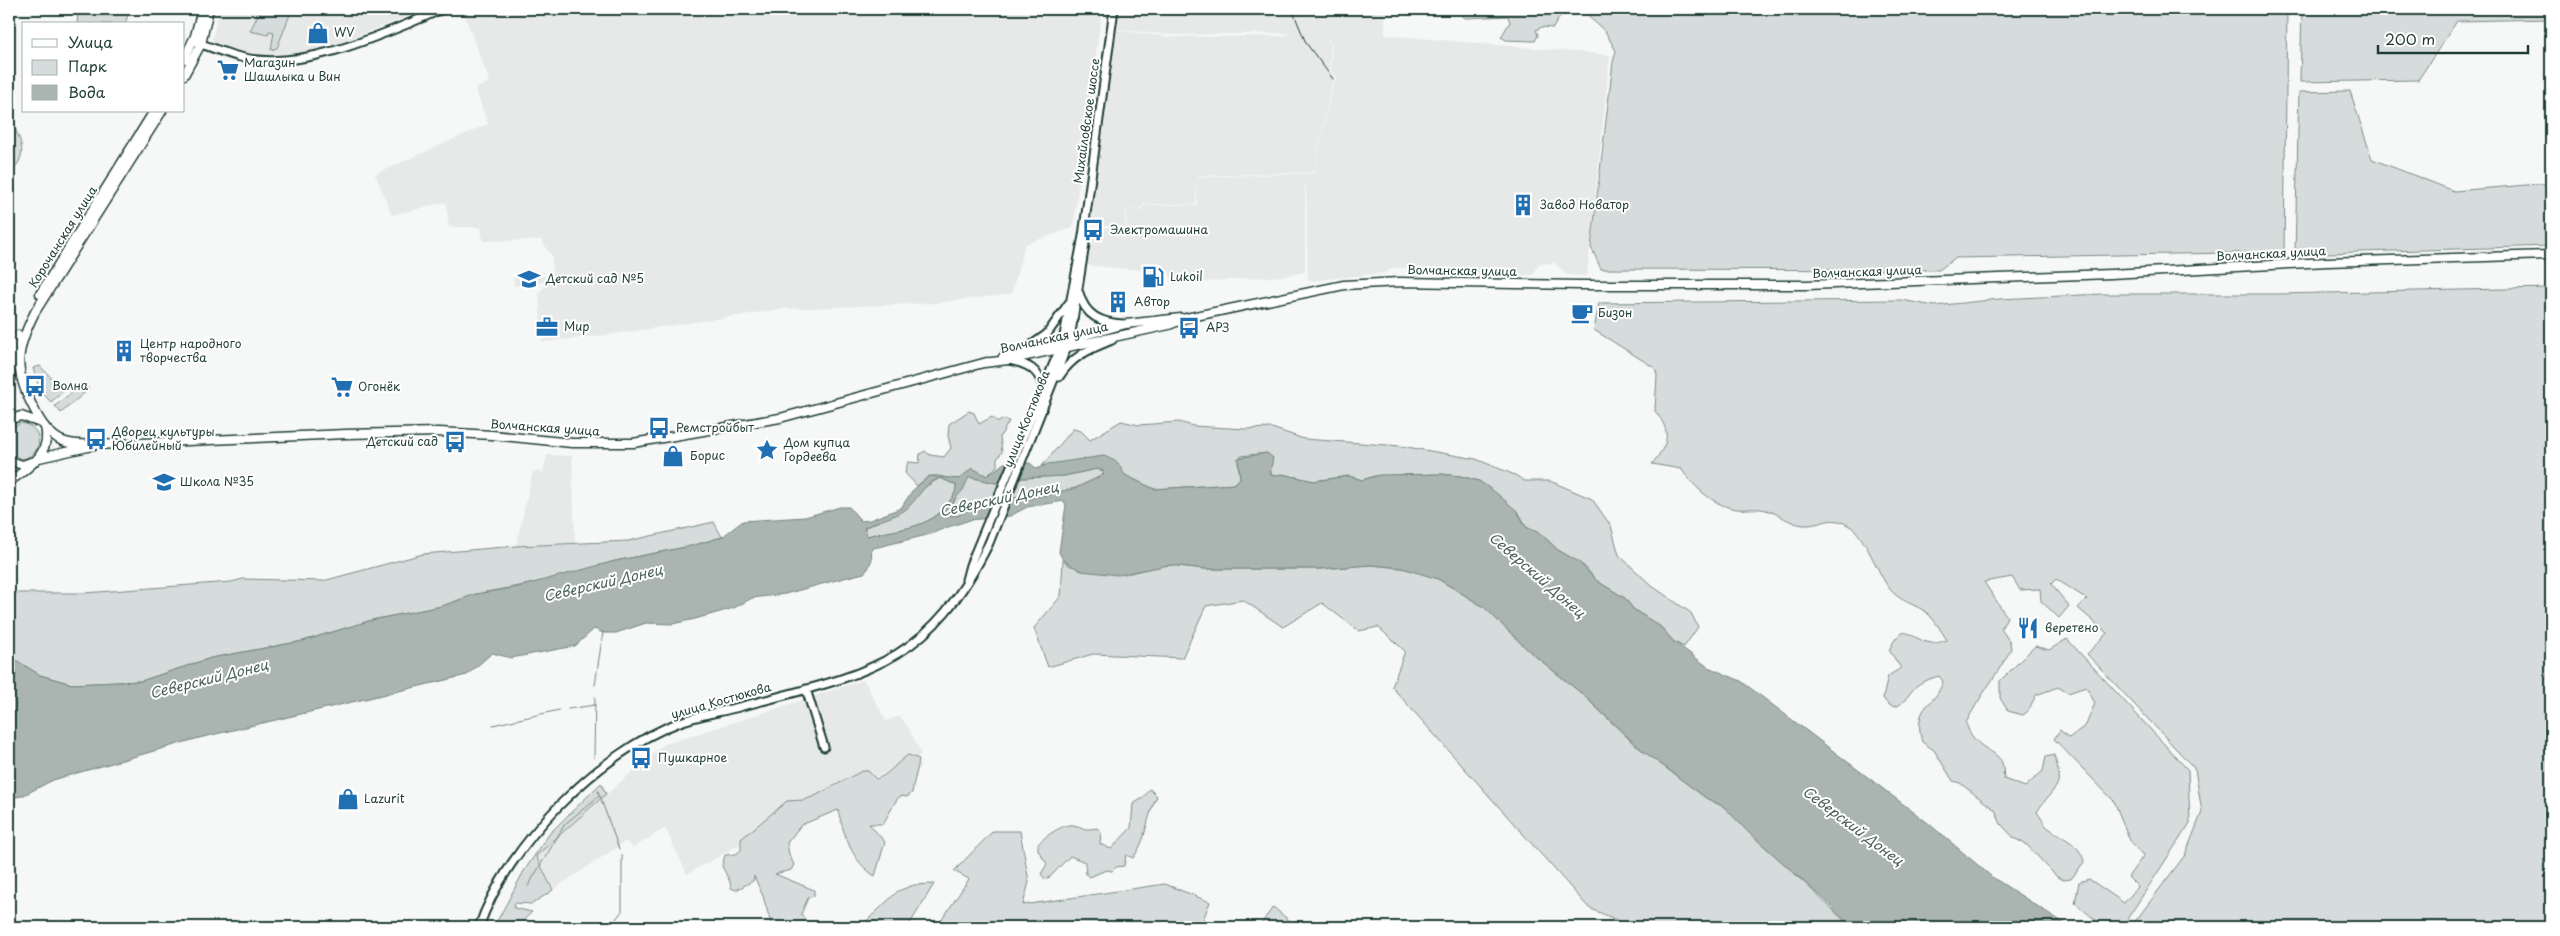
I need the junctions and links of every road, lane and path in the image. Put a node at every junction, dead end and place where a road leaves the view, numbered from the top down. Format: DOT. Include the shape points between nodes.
graph roads {
  1 [pos="202,9"];
  2 [pos="209,9"];
  3 [pos="443,9"];
  4 [pos="1114,9"];
  5 [pos="197,42"];
  6 [pos="185,58"];
  7 [pos="185,72"];
  8 [pos="153,112"];
  9 [pos="161,112"];
  10 [pos="1082,236"];
  11 [pos="2551,255"];
  12 [pos="1078,292"];
  13 [pos="1070,300"];
  14 [pos="1186,318"];
  15 [pos="1126,324"];
  16 [pos="1124,334"];
  17 [pos="1067,342"];
  18 [pos="1059,349"];
  19 [pos="1023,350"];
  20 [pos="1008,360"];
  21 [pos="984,363"];
  22 [pos="9,382"];
  23 [pos="1046,391"];
  24 [pos="9,420"];
  25 [pos="43,425"];
  26 [pos="95,445"];
  27 [pos="37,459"];
  28 [pos="10,462"];
  29 [pos="22,472"];
  30 [pos="9,482"];
  31 [pos="806,689"];
  32 [pos="824,748"];
  33 [pos="479,927"];
  1 -- 5 [label="main road"];
  2 -- 5 [label="main road"];
  3 -- 5 [label="main road" via="331,52 277,61 240,58"];
  4 -- 10 [label="main road, Михайловское шоссе"];
  5 -- 6 [label="main road"];
  5 -- 7 [label="main road"];
  8 -- 22 [label="main road, Корочанская улица" via="30,311 18,335"];
  9 -- 25 [label="main road, Корочанская улица" via="23,336 20,373 23,389"];
  10 -- 12 [label="main road, Михайловское шоссе" via="1085,244"];
  10 -- 13 [label="main road, Михайловское шоссе"];
  11 -- 14 [label="main road, Волчанская улица" via="1806,285 1399,282 1344,285"];
  12 -- 15 [label="main road" via="1091,315 1109,323"];
  12 -- 17 [label="main road, Михайловское шоссе"];
  13 -- 17 [label="main road, Михайловское шоссе"];
  13 -- 19 [label="main road" via="1048,334"];
  14 -- 15 [label="main road, Волчанская улица"];
  14 -- 16 [label="main road, Волчанская улица" via="1169,325"];
  15 -- 17 [label="main road, Волчанская улица"];
  16 -- 17 [label="main road, Волчанская улица"];
  16 -- 23 [label="main road" via="1080,354"];
  17 -- 18 [label="main road, Волчанская улица"];
  17 -- 19 [label="main road, Волчанская улица"];
  17 -- 23 [label="main road, улица Костюкова"];
  18 -- 20 [label="main road, Волчанская улица"];
  18 -- 23 [label="main road, улица Костюкова"];
  19 -- 21 [label="main road, Волчанская улица"];
  20 -- 21 [label="main road, Волчанская улица"];
  20 -- 23 [label="main road" via="1022,362 1035,370"];
  21 -- 26 [label="main road, Волчанская улица" via="780,418 633,443 572,443 439,432"];
  23 -- 31 [label="main road, улица Костюкова" via="985,542 970,565 964,588 950,609 930,630 896,656 856,674"];
  24 -- 25 [label="main road" via="21,416"];
  25 -- 26 [label="main road" via="57,438"];
  25 -- 27 [label="main road" via="47,445"];
  26 -- 27 [label="main road"];
  27 -- 28 [label="main road" via="23,465"];
  27 -- 29 [label="main road"];
  28 -- 29 [label="main road"];
  29 -- 30 [label="main road"];
  31 -- 32 [label="main road"];
  31 -- 33 [label="main road, улица Костюкова" via="682,722 656,733 603,767 572,793 525,844"];
}
